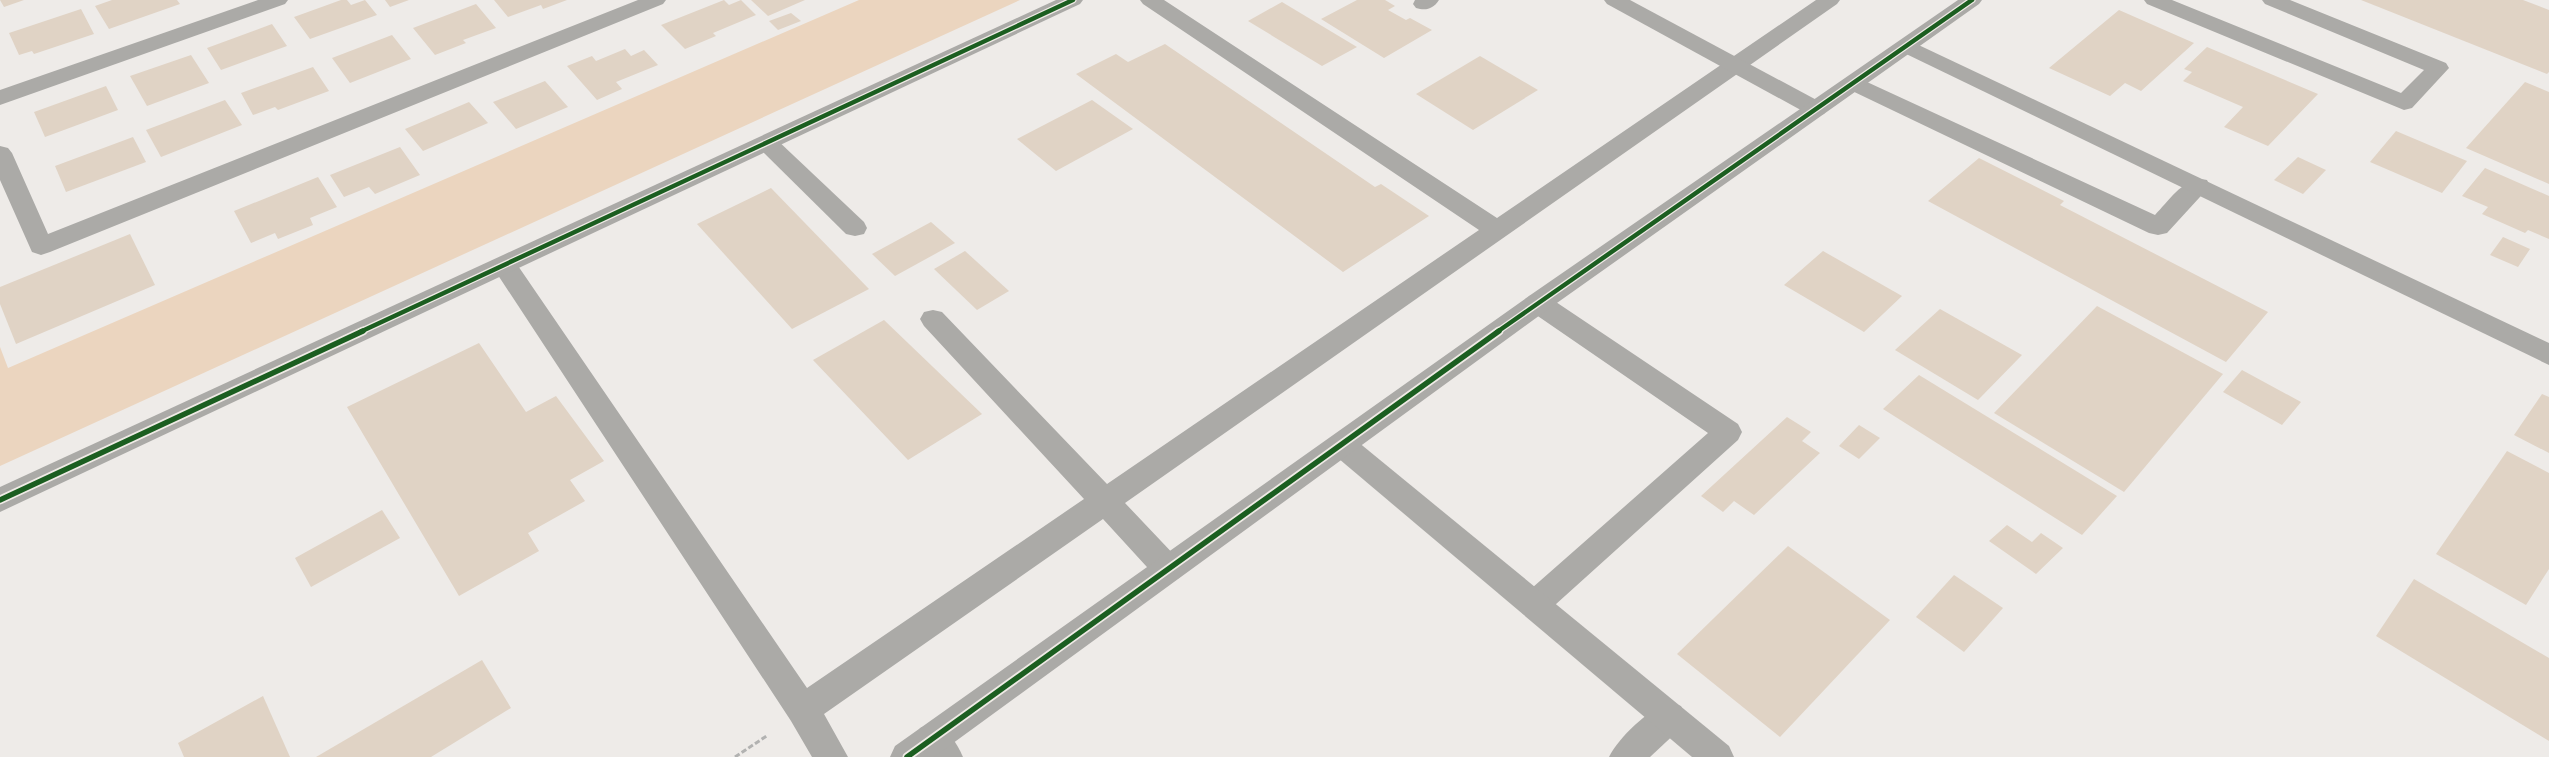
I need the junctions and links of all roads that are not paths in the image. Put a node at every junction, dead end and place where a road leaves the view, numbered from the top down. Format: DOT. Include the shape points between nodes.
graph roads {
  1 [pos="278,0"];
  2 [pos="1073,0"];
  3 [pos="1150,0"];
  4 [pos="1617,0"];
  5 [pos="1972,0"];
  6 [pos="2154,0"];
  7 [pos="2272,0"];
  8 [pos="1823,1"];
  9 [pos="641,3"];
  10 [pos="1908,46"];
  11 [pos="1735,65"];
  12 [pos="1854,82"];
  13 [pos="0,98"];
  14 [pos="1816,109"];
  15 [pos="767,143"];
  16 [pos="0,153"];
  17 [pos="2198,186"];
  18 [pos="854,228"];
  19 [pos="1497,230"];
  20 [pos="505,266"];
  21 [pos="1538,303"];
  22 [pos="933,318"];
  23 [pos="2549,355"];
  24 [pos="1342,445"];
  25 [pos="0,500"];
  26 [pos="1104,501"];
  27 [pos="1168,569"];
  28 [pos="1534,605"];
  29 [pos="803,710"];
  30 [pos="1669,717"];
  31 [pos="928,751"];
  32 [pos="831,757"];
  33 [pos="1626,757"];
  34 [pos="1718,757"];
  1 -- 13 [label="street"];
  2 -- 15 [label="street"];
  3 -- 19 [label="street"];
  4 -- 11 [label="street"];
  5 -- 10 [label="street"];
  6 -- 7 [label="street" via="2404,103 2438,68"];
  8 -- 11 [label="street"];
  9 -- 16 [label="street" via="41,246"];
  10 -- 12 [label="street"];
  10 -- 17 [label="street"];
  11 -- 14 [label="street"];
  11 -- 19 [label="street"];
  12 -- 14 [label="street"];
  12 -- 17 [label="street" via="2158,227"];
  14 -- 21 [label="street"];
  15 -- 18 [label="street"];
  15 -- 20 [label="street"];
  17 -- 23 [label="street"];
  19 -- 26 [label="street"];
  20 -- 25 [label="street"];
  20 -- 29 [label="street"];
  21 -- 24 [label="street"];
  21 -- 28 [label="street" via="1728,432"];
  22 -- 26 [label="street"];
  24 -- 27 [label="street"];
  24 -- 28 [label="street"];
  26 -- 27 [label="street"];
  26 -- 29 [label="street"];
  27 -- 31 [label="street"];
  28 -- 30 [label="street"];
  29 -- 32 [label="street"];
  30 -- 33 [label="street"];
  30 -- 34 [label="street"];
}
